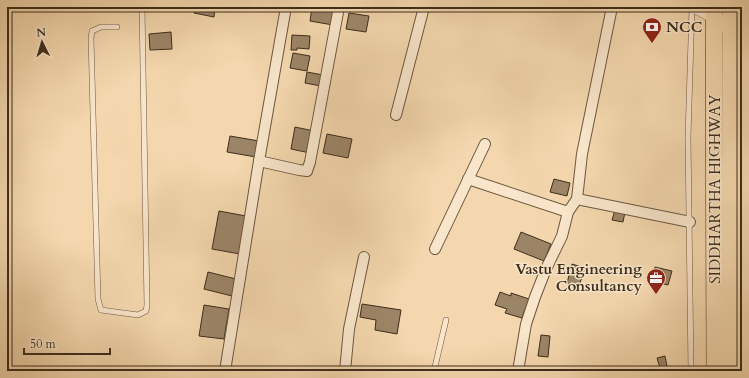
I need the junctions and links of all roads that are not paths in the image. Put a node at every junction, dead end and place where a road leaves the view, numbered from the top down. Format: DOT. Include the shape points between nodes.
graph roads {
  1 [pos="142,7"];
  2 [pos="286,7"];
  3 [pos="339,7"];
  4 [pos="424,7"];
  5 [pos="612,7"];
  6 [pos="692,7"];
  7 [pos="696,7"];
  8 [pos="731,7"];
  9 [pos="714,12"];
  10 [pos="117,27"];
  11 [pos="737,31"];
  12 [pos="396,115"];
  13 [pos="485,144"];
  14 [pos="259,161"];
  15 [pos="468,179"];
  16 [pos="578,199"];
  17 [pos="568,212"];
  18 [pos="690,222"];
  19 [pos="435,249"];
  20 [pos="364,257"];
  21 [pos="446,320"];
  22 [pos="225,371"];
  23 [pos="345,371"];
  24 [pos="434,371"];
  25 [pos="518,371"];
  26 [pos="691,371"];
  27 [pos="716,371"];
  28 [pos="732,371"];
  1 -- 10 [label="lane" via="147,305 146,311 138,315 101,310 98,299 91,38 92,31 101,27"];
  2 -- 14 [label="street"];
  3 -- 14 [label="street" via="307,171"];
  4 -- 12 [label="street"];
  5 -- 16 [label="street" via="582,154"];
  6 -- 18 [label="lane" via="688,138"];
  7 -- 9 [label="street"];
  8 -- 11 [label="highway, SIDDHARTHA HIGHWAY"];
  9 -- 11 [label="street"];
  9 -- 27 [label="highway, SIDDHARTHA HIGHWAY"];
  11 -- 28 [label="highway, SIDDHARTHA HIGHWAY"];
  13 -- 15 [label="street"];
  14 -- 22 [label="street"];
  15 -- 17 [label="street"];
  15 -- 19 [label="street"];
  16 -- 17 [label="street"];
  16 -- 18 [label="street"];
  17 -- 25 [label="street" via="562,236 546,269 526,324"];
  18 -- 26 [label="lane"];
  20 -- 23 [label="street" via="349,329"];
  21 -- 24 [label="lane"];
}
